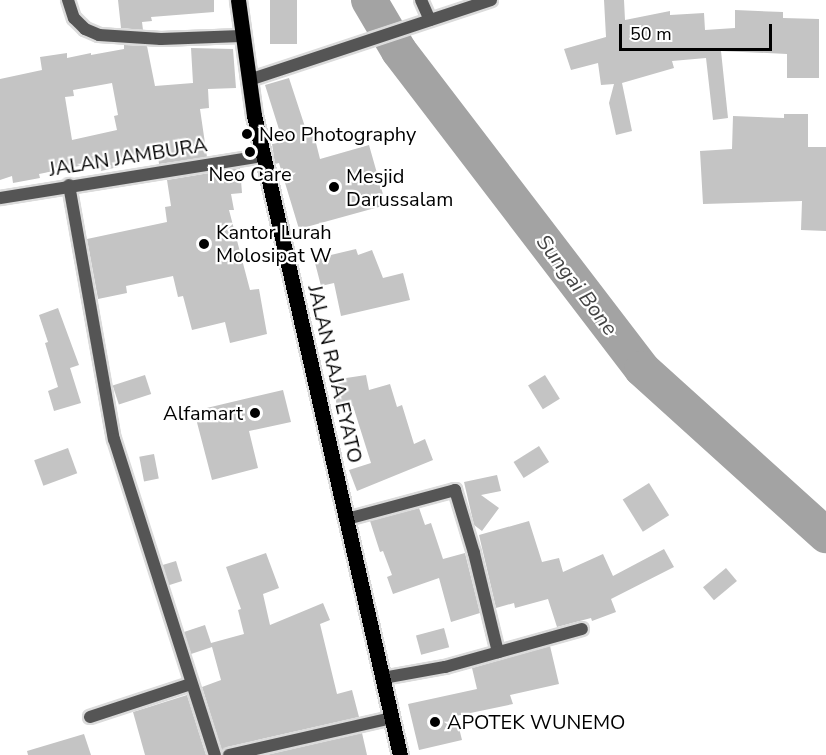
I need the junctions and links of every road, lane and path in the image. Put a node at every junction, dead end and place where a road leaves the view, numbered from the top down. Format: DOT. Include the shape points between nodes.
graph roads {
  1 [pos="68,0"];
  2 [pos="238,0"];
  3 [pos="421,0"];
  4 [pos="491,0"];
  5 [pos="427,21"];
  6 [pos="241,36"];
  7 [pos="249,80"];
  8 [pos="263,156"];
  9 [pos="69,185"];
  10 [pos="0,198"];
  11 [pos="347,519"];
  12 [pos="582,629"];
  13 [pos="498,651"];
  14 [pos="383,678"];
  15 [pos="191,684"];
  16 [pos="90,717"];
  17 [pos="392,718"];
  18 [pos="215,755"];
  19 [pos="229,755"];
  20 [pos="400,755"];
  1 -- 6 [label="street" via="74,18 85,29 99,34 161,39"];
  2 -- 6 [label="main road, JALAN RAJA EYATO"];
  3 -- 5 [label="street"];
  4 -- 5 [label="street"];
  5 -- 7 [label="street"];
  6 -- 7 [label="main road, JALAN RAJA EYATO"];
  7 -- 8 [label="main road, JALAN RAJA EYATO"];
  8 -- 9 [label="street, JALAN JAMBURA"];
  8 -- 11 [label="main road, JALAN RAJA EYATO"];
  9 -- 10 [label="street, JALAN JAMBURA"];
  9 -- 15 [label="street" via="114,439"];
  11 -- 13 [label="street" via="455,490"];
  11 -- 14 [label="main road, JALAN RAJA EYATO"];
  12 -- 13 [label="street"];
  13 -- 14 [label="street" via="445,667"];
  14 -- 17 [label="main road, JALAN RAJA EYATO"];
  15 -- 16 [label="street"];
  15 -- 18 [label="street"];
  17 -- 19 [label="street"];
  17 -- 20 [label="main road, JALAN RAJA EYATO"];
}
